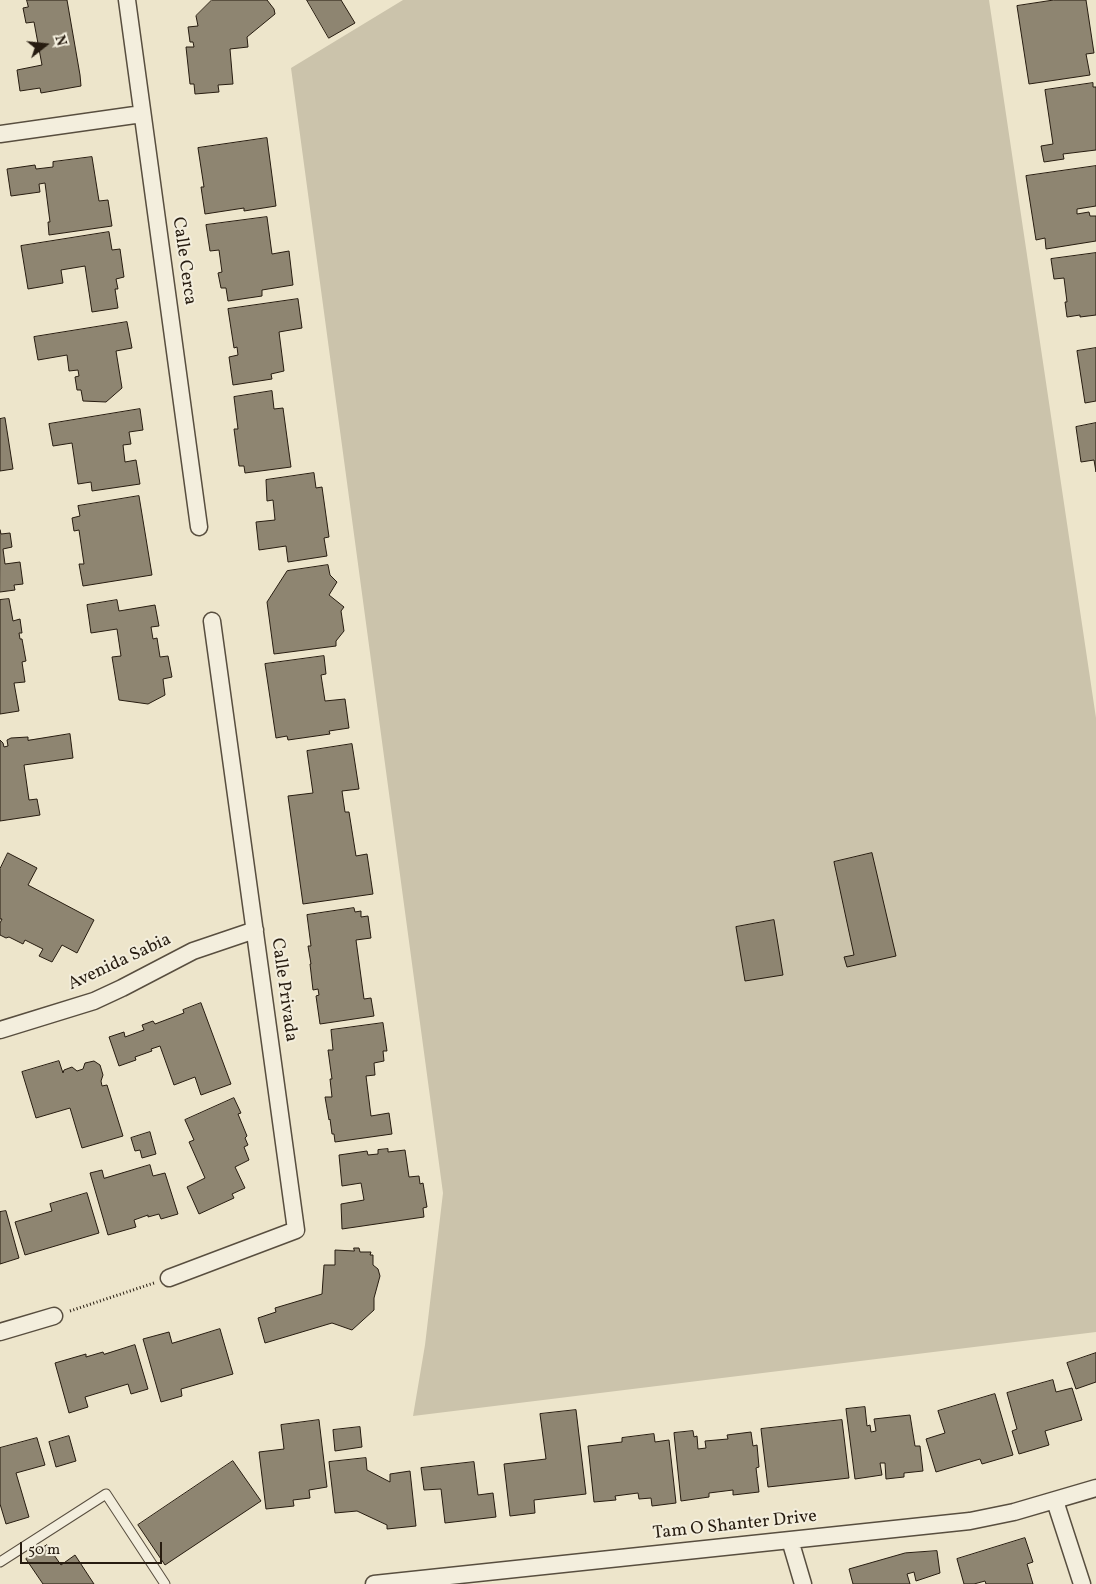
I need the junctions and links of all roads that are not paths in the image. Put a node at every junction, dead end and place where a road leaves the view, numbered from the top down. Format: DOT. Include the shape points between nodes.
graph roads {
  1 [pos="127,0"];
  2 [pos="142,114"];
  3 [pos="0,134"];
  4 [pos="199,527"];
  5 [pos="212,621"];
  6 [pos="255,930"];
  7 [pos="0,1030"];
  8 [pos="169,1278"];
  9 [pos="54,1316"];
  10 [pos="0,1332"];
  11 [pos="1096,1488"];
  12 [pos="1055,1501"];
  13 [pos="790,1540"];
  14 [pos="0,1562"];
  15 [pos="394,1583"];
  16 [pos="165,1584"];
  17 [pos="374,1584"];
  18 [pos="803,1584"];
  19 [pos="1082,1584"];
  1 -- 2 [label="street, Calle Cerca"];
  2 -- 3 [label="street"];
  2 -- 4 [label="street, Calle Cerca"];
  5 -- 6 [label="street, Calle Privada"];
  6 -- 7 [label="street, Avenida Sabia" via="193,951 94,1002"];
  6 -- 8 [label="street, Calle Privada" via="296,1230"];
  9 -- 10 [label="street"];
  11 -- 12 [label="street, Tam O Shanter Drive"];
  12 -- 13 [label="street, Tam O Shanter Drive" via="970,1521"];
  12 -- 19 [label="street"];
  13 -- 15 [label="street, Tam O Shanter Drive"];
  13 -- 18 [label="street"];
  14 -- 16 [label="lane" via="106,1494"];
  15 -- 17 [label="street, Tam O Shanter Drive"];
}
